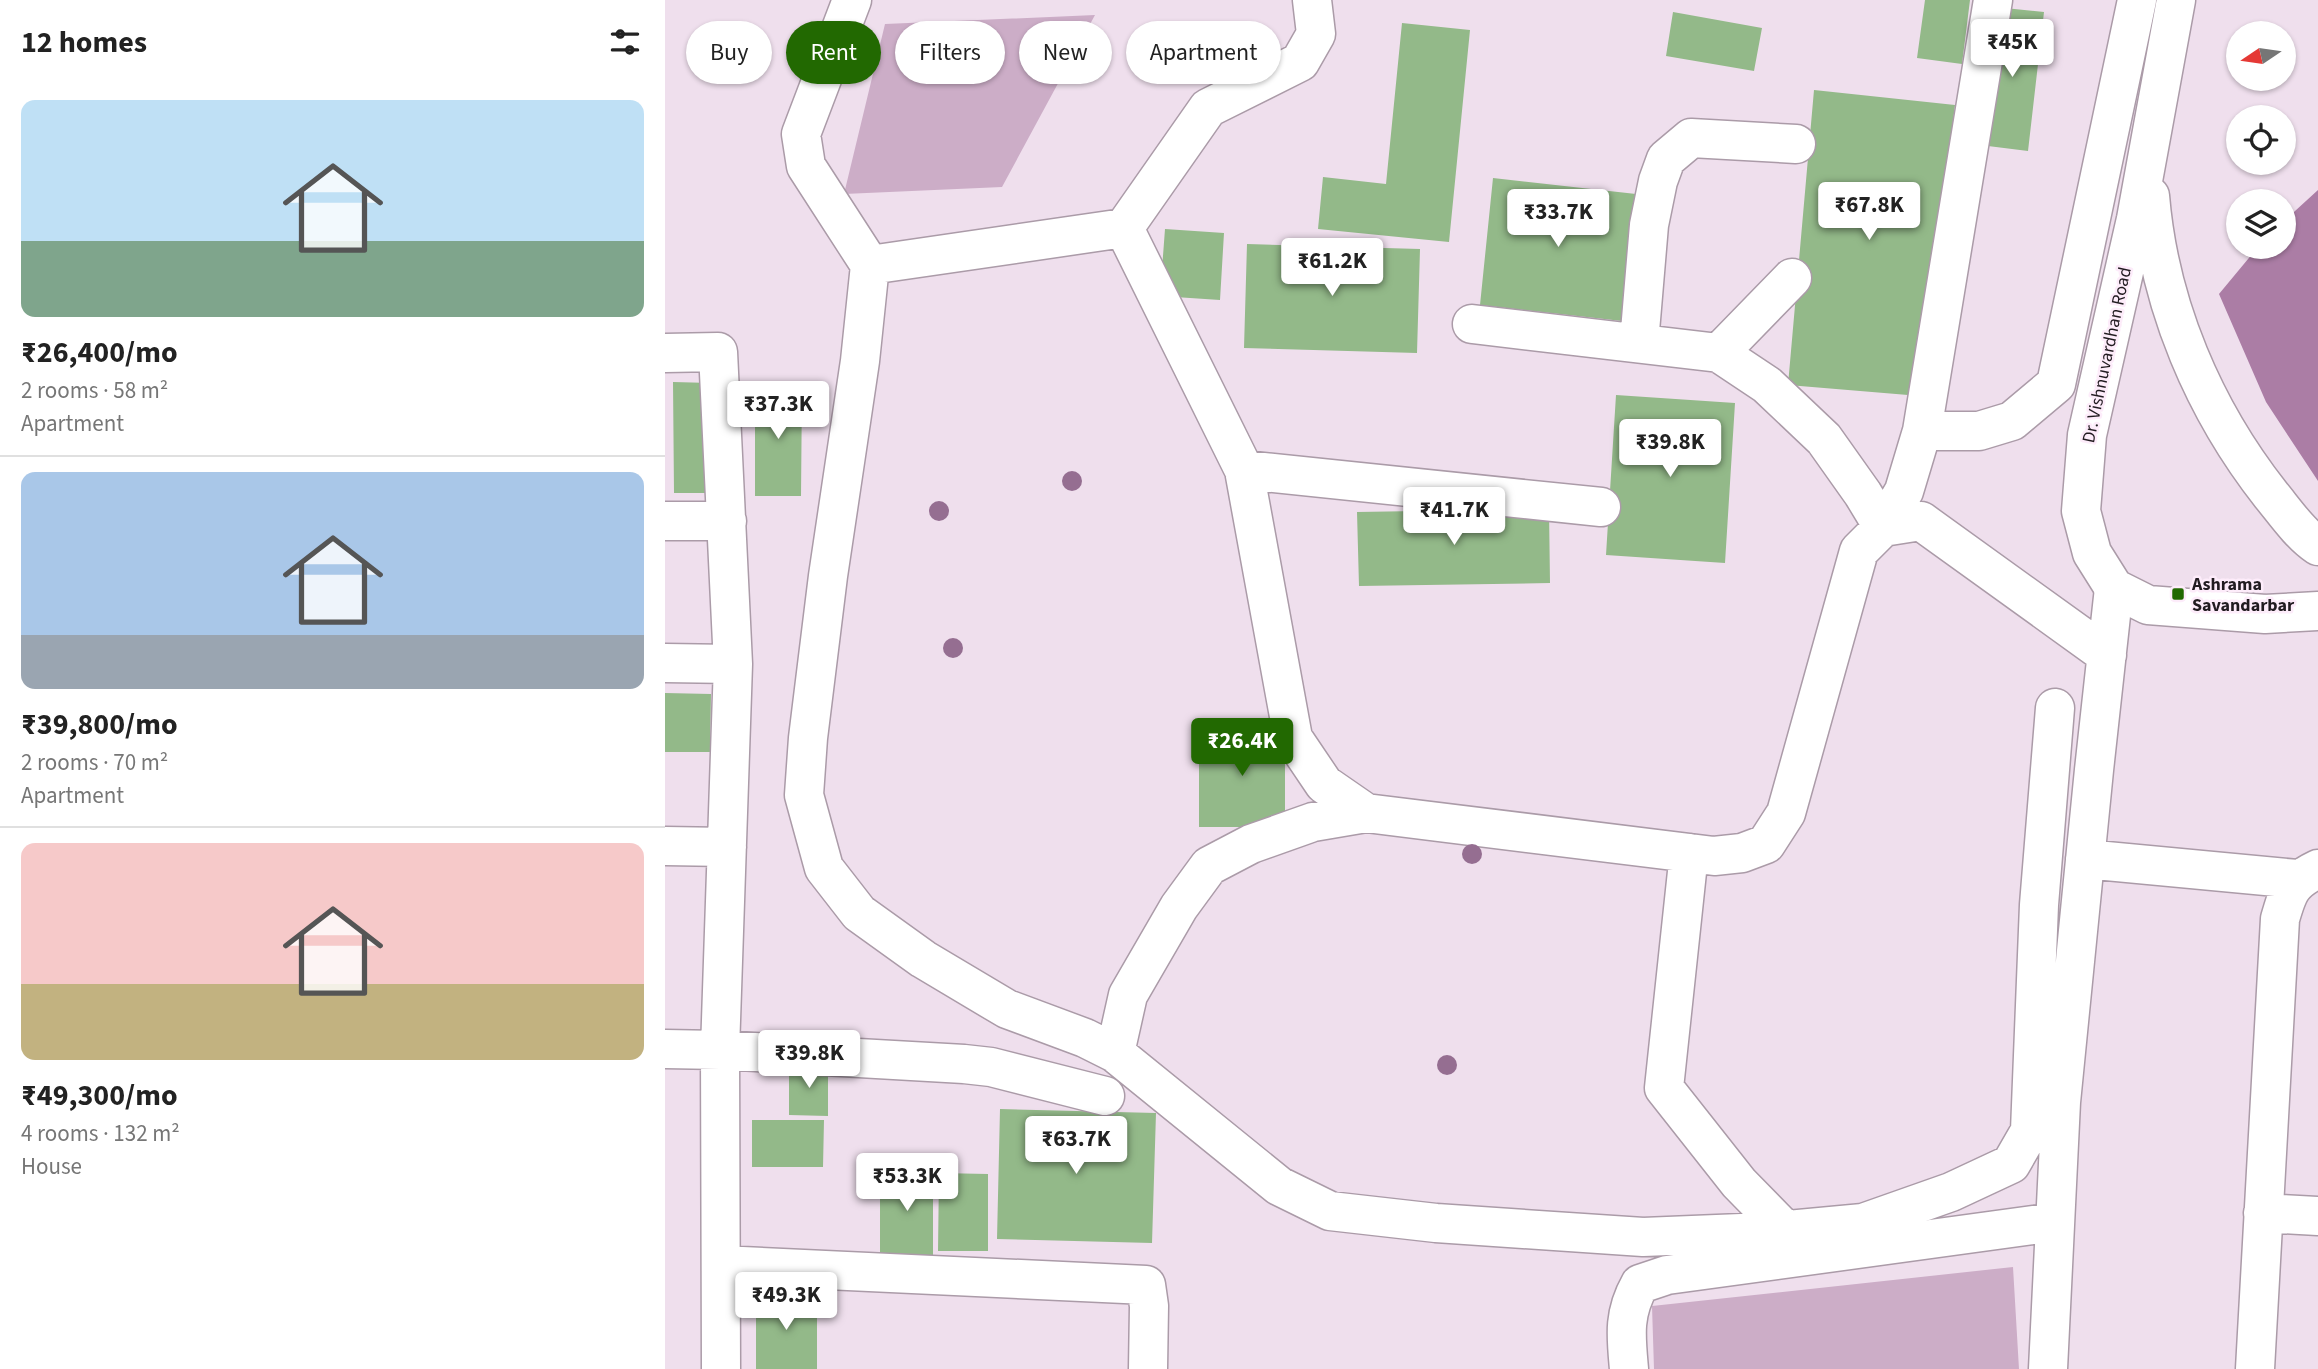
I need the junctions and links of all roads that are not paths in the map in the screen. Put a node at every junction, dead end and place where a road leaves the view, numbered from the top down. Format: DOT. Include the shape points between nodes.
graph roads {
  1 [pos="852,0"];
  2 [pos="1312,0"];
  3 [pos="1993,0"];
  4 [pos="2137,0"];
  5 [pos="2176,0"];
  6 [pos="1796,144"];
  7 [pos="2147,159"];
  8 [pos="1124,228"];
  9 [pos="870,265"];
  10 [pos="1792,278"];
  11 [pos="1472,324"];
  12 [pos="1639,343"];
  13 [pos="665,353"];
  14 [pos="1719,353"];
  15 [pos="1922,431"];
  16 [pos="1244,470"];
  17 [pos="1601,507"];
  18 [pos="665,521"];
  19 [pos="727,521"];
  20 [pos="1883,527"];
  21 [pos="2318,546"];
  22 [pos="2114,588"];
  23 [pos="2318,611"];
  24 [pos="2107,655"];
  25 [pos="665,663"];
  26 [pos="733,664"];
  27 [pos="2055,708"];
  28 [pos="1366,813"];
  29 [pos="665,846"];
  30 [pos="727,847"];
  31 [pos="1689,853"];
  32 [pos="2085,859"];
  33 [pos="2308,874"];
  34 [pos="665,1049"];
  35 [pos="720,1049"];
  36 [pos="1115,1053"];
  37 [pos="1105,1096"];
  38 [pos="2263,1213"];
  39 [pos="2318,1216"];
  40 [pos="2056,1222"];
  41 [pos="1786,1231"];
  42 [pos="720,1265"];
  43 [pos="721,1369"];
  44 [pos="1148,1369"];
  45 [pos="1629,1369"];
  46 [pos="2048,1369"];
  47 [pos="2255,1369"];
  1 -- 9 [label="street" via="801,134 806,166"];
  2 -- 8 [label="street" via="1316,34 1300,62 1208,108"];
  3 -- 15 [label="street"];
  4 -- 15 [label="street" via="2056,384 2012,421 1979,431"];
  5 -- 7 [label="street, Dr. Vishnuvardhan Road"];
  6 -- 12 [label="street" via="1691,138 1666,159 1649,225"];
  7 -- 21 [label="street, Dr. Vishnuvardhan Road" via="2158,253 2169,299 2203,387 2252,470"];
  7 -- 22 [label="street, Dr. Vishnuvardhan Road" via="2086,448 2081,511 2092,553"];
  8 -- 9 [label="street"];
  8 -- 16 [label="street"];
  9 -- 36 [label="street" via="807,749 804,795 824,868 859,913 923,959 1007,1009"];
  10 -- 14 [label="street"];
  11 -- 12 [label="street"];
  12 -- 14 [label="street"];
  13 -- 19 [label="street" via="717,352"];
  14 -- 20 [label="street" via="1767,385 1824,439"];
  15 -- 20 [label="street" via="1903,491"];
  16 -- 17 [label="street"];
  16 -- 28 [label="street" via="1293,738 1324,784"];
  18 -- 19 [label="street"];
  19 -- 26 [label="street"];
  20 -- 24 [label="street" via="1921,521"];
  20 -- 31 [label="street" via="1859,551 1786,813 1766,844 1742,853"];
  22 -- 23 [label="street" via="2148,605 2265,614"];
  22 -- 24 [label="street"];
  24 -- 32 [label="street"];
  25 -- 26 [label="street"];
  26 -- 30 [label="street"];
  27 -- 41 [label="street" via="2039,905 2030,1131 2011,1164 1951,1192 1863,1223"];
  28 -- 31 [label="street"];
  28 -- 36 [label="street" via="1313,822 1251,844 1209,866 1179,907 1128,996"];
  29 -- 30 [label="street"];
  30 -- 35 [label="street"];
  31 -- 41 [label="street" via="1664,1088 1739,1182"];
  32 -- 33 [label="street"];
  32 -- 40 [label="street" via="2061,1102"];
  33 -- 38 [label="street" via="2286,895 2280,919"];
  34 -- 35 [label="street"];
  35 -- 37 [label="street" via="991,1067"];
  35 -- 42 [label="street"];
  36 -- 41 [label="street" via="1279,1186 1330,1211 1643,1237"];
  38 -- 39 [label="street"];
  38 -- 47 [label="street"];
  40 -- 45 [label="street" via="1667,1275 1640,1284 1630,1301 1626,1327"];
  40 -- 46 [label="street"];
  42 -- 43 [label="street"];
  42 -- 44 [label="street" via="1146,1285"];
}
